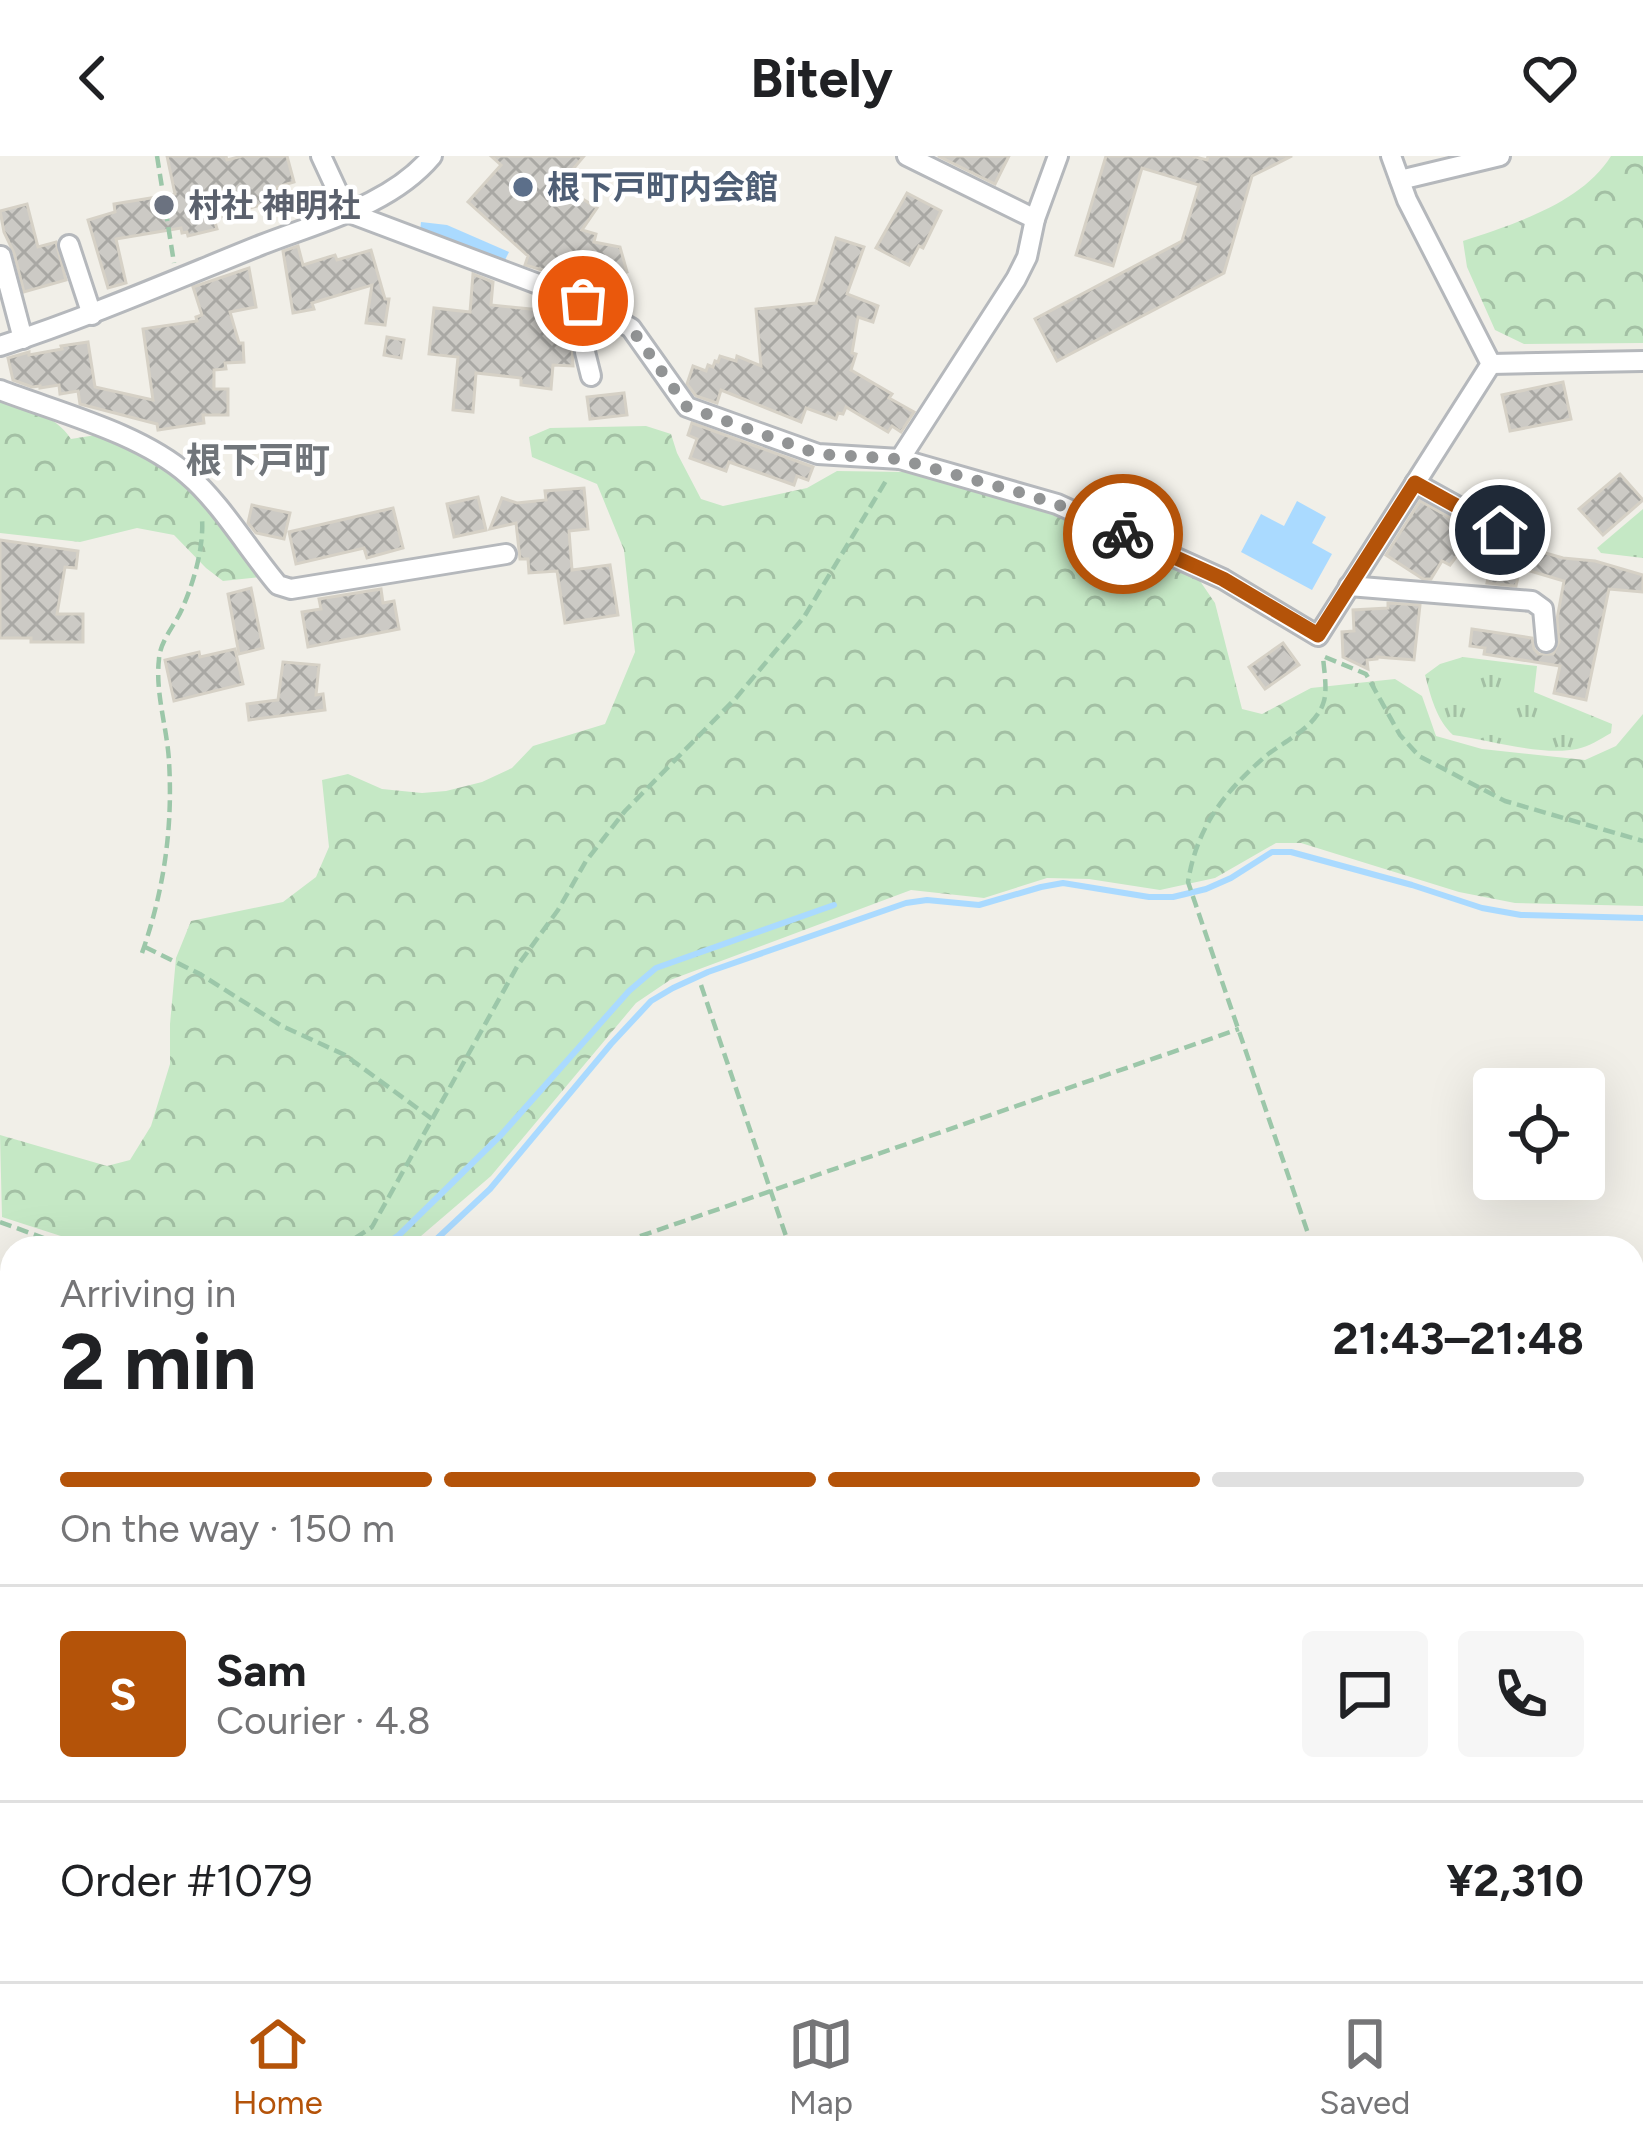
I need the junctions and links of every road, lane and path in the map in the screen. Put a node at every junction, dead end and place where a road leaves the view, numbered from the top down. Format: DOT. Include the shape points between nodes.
graph roads {
  1 [pos="157,156"];
  2 [pos="321,156"];
  3 [pos="432,156"];
  4 [pos="907,156"];
  5 [pos="1058,156"];
  6 [pos="1391,156"];
  7 [pos="1500,156"];
  8 [pos="1400,180"];
  9 [pos="347,212"];
  10 [pos="1034,219"];
  11 [pos="69,244"];
  12 [pos="1,256"];
  13 [pos="179,280"];
  14 [pos="583,301"];
  15 [pos="92,315"];
  16 [pos="23,339"];
  17 [pos="0,346"];
  18 [pos="1643,361"];
  19 [pos="1490,364"];
  20 [pos="591,376"];
  21 [pos="0,390"];
  22 [pos="899,459"];
  23 [pos="1415,483"];
  24 [pos="201,488"];
  25 [pos="1500,530"];
  26 [pos="506,554"];
  27 [pos="1349,586"];
  28 [pos="1546,642"];
  29 [pos="1643,841"];
  30 [pos="701,985"];
  31 [pos="1239,1029"];
  32 [pos="432,1120"];
  33 [pos="770,1190"];
  34 [pos="0,1222"];
  35 [pos="38,1236"];
  36 [pos="358,1236"];
  37 [pos="640,1236"];
  38 [pos="786,1236"];
  39 [pos="1309,1236"];
  1 -- 13 [label="path"];
  2 -- 9 [label="street"];
  3 -- 9 [label="street" via="403,185"];
  4 -- 10 [label="street"];
  5 -- 10 [label="street"];
  6 -- 8 [label="street"];
  7 -- 8 [label="street"];
  8 -- 19 [label="street"];
  9 -- 13 [label="street"];
  9 -- 14 [label="street"];
  10 -- 22 [label="street" via="1016,279"];
  11 -- 15 [label="street"];
  12 -- 16 [label="street"];
  13 -- 15 [label="street"];
  14 -- 20 [label="street"];
  14 -- 22 [label="street" via="631,328 687,407 818,454"];
  15 -- 16 [label="street"];
  16 -- 17 [label="street"];
  18 -- 19 [label="street"];
  19 -- 23 [label="street"];
  21 -- 24 [label="street" via="118,435 169,460"];
  22 -- 27 [label="street" via="1057,504 1223,579 1318,635"];
  22 -- 32 [label="path" via="804,617 586,861"];
  23 -- 25 [label="street"];
  23 -- 27 [label="street"];
  24 -- 26 [label="street" via="278,585 291,589"];
  24 -- 32 [label="path" via="194,575 158,654 170,820 143,950 346,1055"];
  27 -- 28 [label="street" via="1532,601 1543,608"];
  29 -- 31 [label="path" via="1505,802 1419,756 1366,674 1323,657 1324,703 1222,796 1192,854 1188,882"];
  30 -- 33 [label="path"];
  31 -- 33 [label="path"];
  31 -- 39 [label="path"];
  32 -- 36 [label="path" via="372,1227"];
  33 -- 37 [label="path"];
  33 -- 38 [label="path"];
  34 -- 35 [label="path"];
}
